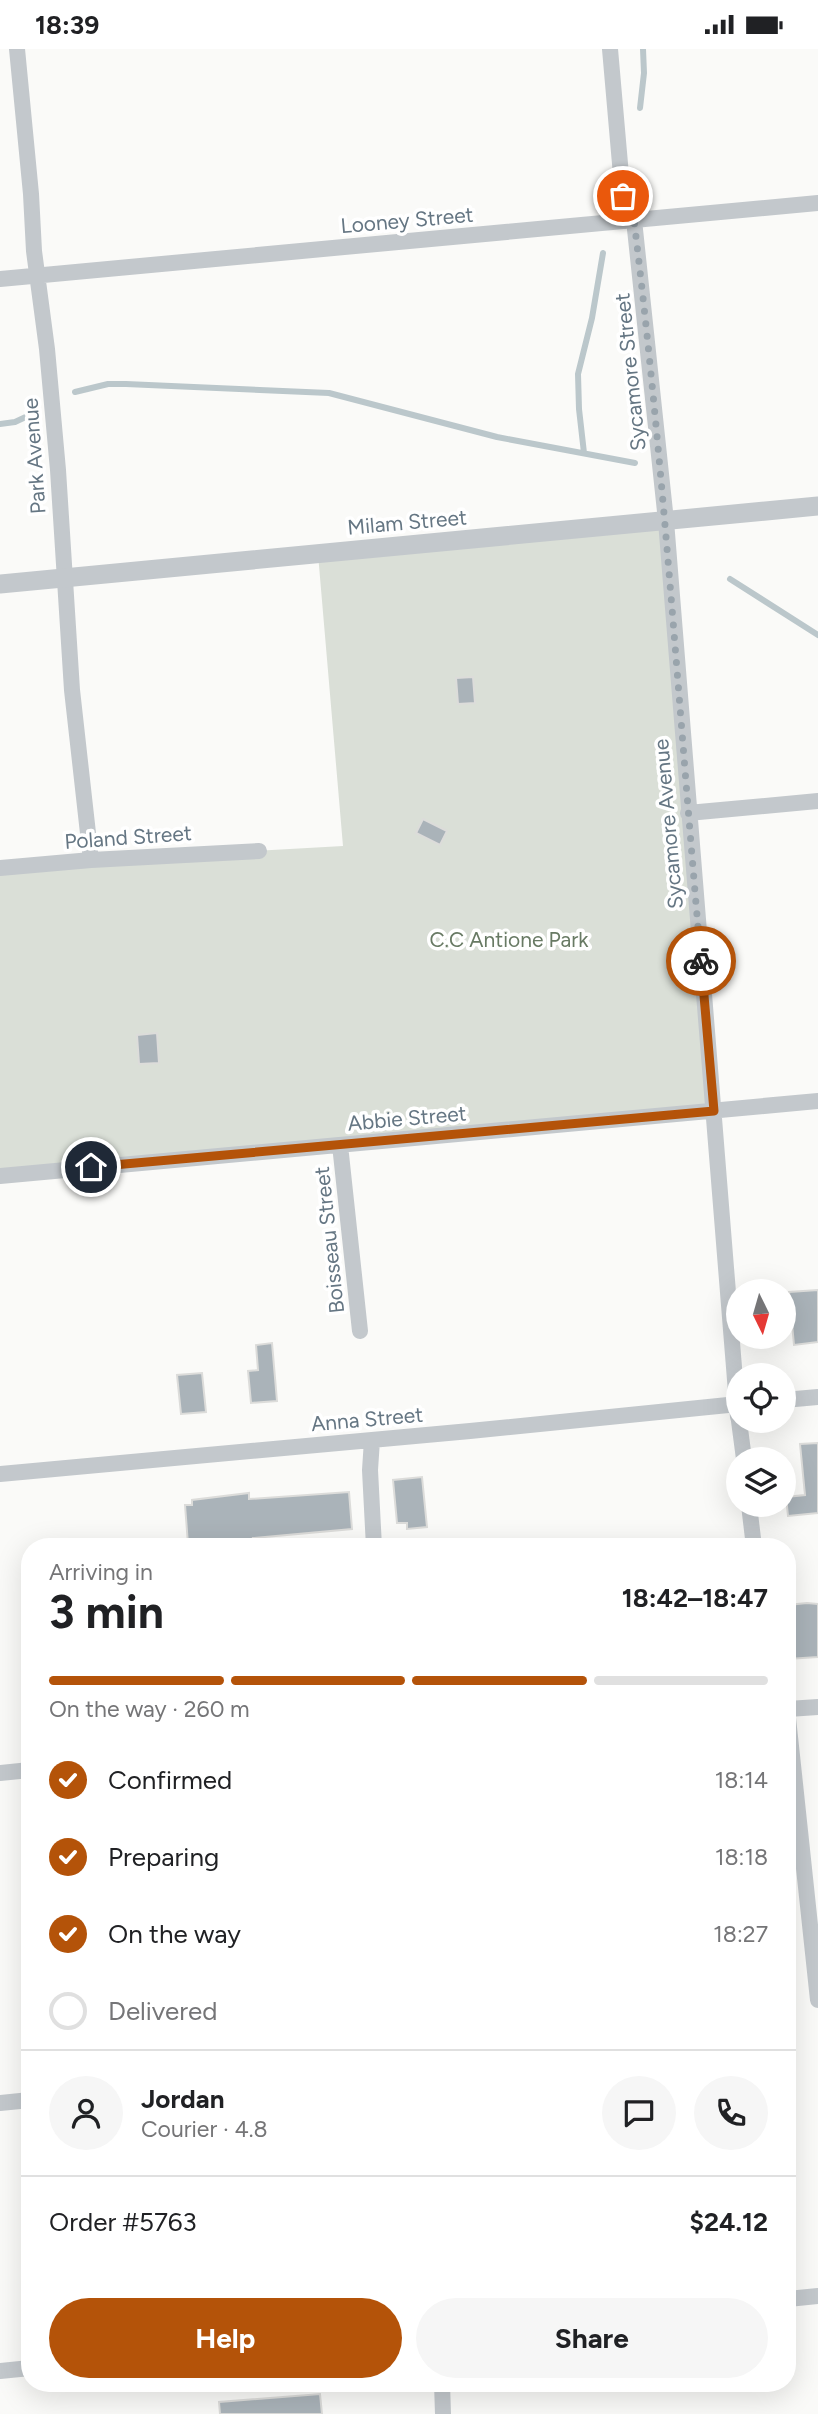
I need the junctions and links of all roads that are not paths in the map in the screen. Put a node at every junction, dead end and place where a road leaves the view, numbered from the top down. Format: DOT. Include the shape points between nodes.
graph roads {
  1 [pos="17,49"];
  2 [pos="610,49"];
  3 [pos="818,204"];
  4 [pos="629,221"];
  5 [pos="36,275"];
  6 [pos="0,279"];
  7 [pos="818,506"];
  8 [pos="666,521"];
  9 [pos="64,578"];
  10 [pos="0,584"];
  11 [pos="818,801"];
  12 [pos="688,813"];
  13 [pos="258,851"];
  14 [pos="91,860"];
  15 [pos="0,868"];
  16 [pos="818,1101"];
  17 [pos="714,1111"];
  18 [pos="340,1145"];
  19 [pos="0,1176"];
  20 [pos="360,1331"];
  21 [pos="734,1363"];
  22 [pos="818,1397"];
  23 [pos="796,1399"];
  24 [pos="726,1412"];
  25 [pos="372,1440"];
  26 [pos="0,1474"];
  27 [pos="750,1517"];
  28 [pos="373,1538"];
  29 [pos="753,1538"];
  30 [pos="818,1707"];
  31 [pos="796,1708"];
  32 [pos="0,1770"];
  33 [pos="21,1770"];
  34 [pos="796,1793"];
  35 [pos="818,2000"];
  36 [pos="21,2101"];
  37 [pos="0,2103"];
  38 [pos="818,2296"];
  39 [pos="796,2298"];
  40 [pos="21,2369"];
  41 [pos="0,2371"];
  42 [pos="442,2392"];
  43 [pos="443,2414"];
  1 -- 5 [label="street, Park Avenue"];
  2 -- 4 [label="street, Sycamore Street"];
  3 -- 4 [label="street, Looney Street"];
  4 -- 5 [label="street, Looney Street"];
  4 -- 8 [label="street, Sycamore Street"];
  5 -- 6 [label="street, Looney Street"];
  5 -- 9 [label="street, Park Avenue" via="47,349"];
  7 -- 8 [label="street, Milam Street"];
  8 -- 9 [label="street, Milam Street"];
  8 -- 12 [label="street, Sycamore Avenue"];
  9 -- 10 [label="street, Milam Street"];
  9 -- 14 [label="street, Park Avenue"];
  11 -- 12 [label="street"];
  12 -- 17 [label="street, Sycamore Avenue"];
  13 -- 14 [label="street, Poland Street"];
  14 -- 15 [label="street, Poland Street"];
  16 -- 17 [label="street, Abbie Street"];
  17 -- 18 [label="street, Abbie Street"];
  17 -- 21 [label="street, Sycamore Avenue"];
  18 -- 19 [label="street, Abbie Street"];
  18 -- 20 [label="street, Boisseau Street"];
  22 -- 23 [label="street"];
  24 -- 25 [label="street, Anna Street"];
  25 -- 26 [label="street, Anna Street"];
  25 -- 28 [label="street"];
  27 -- 29 [label="street"];
  30 -- 31 [label="street"];
  32 -- 33 [label="street"];
  34 -- 35 [label="street"];
  36 -- 37 [label="street"];
  38 -- 39 [label="street"];
  40 -- 41 [label="street"];
  42 -- 43 [label="street"];
}
